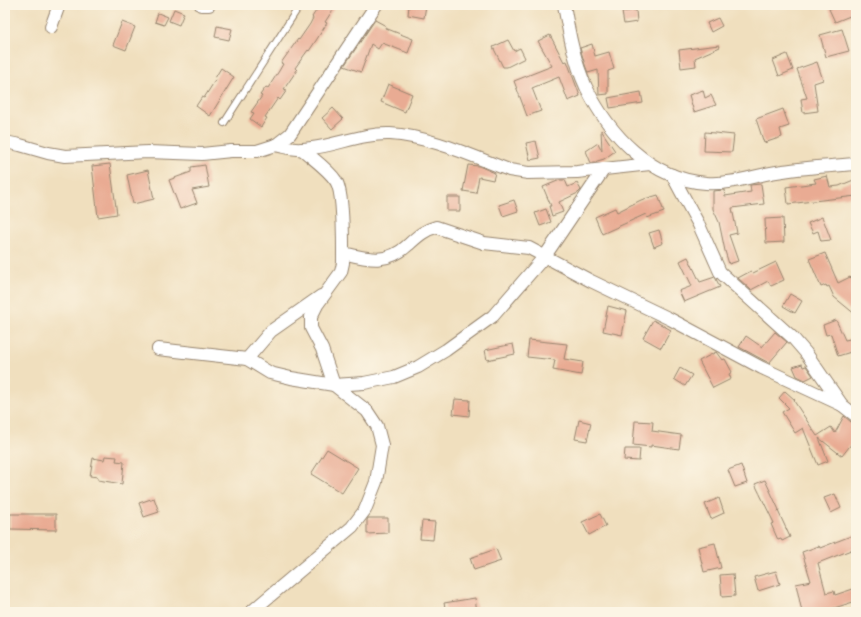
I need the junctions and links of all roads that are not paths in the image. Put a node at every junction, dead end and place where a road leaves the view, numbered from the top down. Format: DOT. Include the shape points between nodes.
graph roads {
  1 [pos="59,5"];
  2 [pos="202,5"];
  3 [pos="209,5"];
  4 [pos="300,5"];
  5 [pos="376,5"];
  6 [pos="564,5"];
  7 [pos="51,27"];
  8 [pos="224,123"];
  9 [pos="5,142"];
  10 [pos="275,145"];
  11 [pos="302,150"];
  12 [pos="650,164"];
  13 [pos="856,164"];
  14 [pos="604,169"];
  15 [pos="672,175"];
  16 [pos="343,253"];
  17 [pos="545,256"];
  18 [pos="326,292"];
  19 [pos="158,349"];
  20 [pos="247,359"];
  21 [pos="334,385"];
  22 [pos="842,405"];
  23 [pos="856,416"];
  24 [pos="251,612"];
  1 -- 7 [label="street"];
  2 -- 3 [label="street"];
  4 -- 8 [label="lane"];
  5 -- 10 [label="street" via="290,134"];
  6 -- 12 [label="street" via="571,43 586,87 621,140"];
  9 -- 10 [label="street" via="65,156 148,152 202,154 257,151"];
  10 -- 11 [label="street"];
  11 -- 14 [label="street" via="388,134 410,136 438,144 520,172 577,172"];
  11 -- 16 [label="street" via="328,172 341,194"];
  12 -- 14 [label="street"];
  12 -- 15 [label="street"];
  13 -- 15 [label="street" via="782,171 733,182 706,183"];
  14 -- 17 [label="street"];
  15 -- 22 [label="street" via="699,225 720,272 793,338"];
  16 -- 17 [label="street" via="368,260 393,256 424,232 436,227 484,243 529,248"];
  16 -- 18 [label="street" via="341,272"];
  17 -- 21 [label="street" via="494,316 424,364 394,377"];
  17 -- 22 [label="street" via="762,368"];
  18 -- 20 [label="street" via="271,331"];
  18 -- 21 [label="street" via="311,317 312,328"];
  19 -- 20 [label="street"];
  20 -- 21 [label="street" via="270,373"];
  21 -- 24 [label="street" via="367,411 377,426 382,445 376,482 365,510 352,527"];
  22 -- 23 [label="street"];
}
